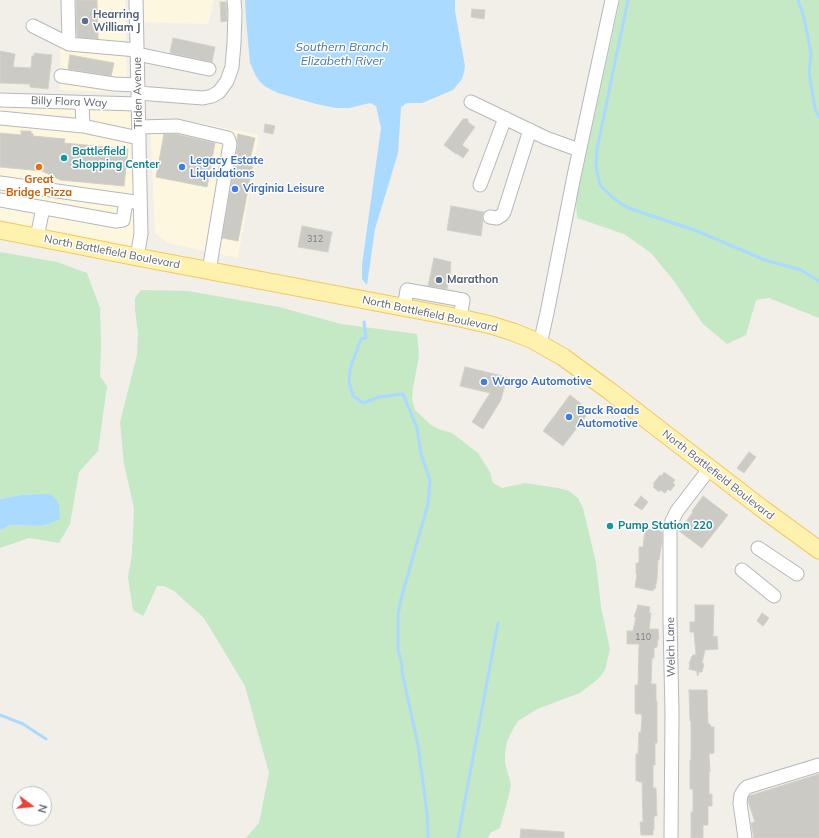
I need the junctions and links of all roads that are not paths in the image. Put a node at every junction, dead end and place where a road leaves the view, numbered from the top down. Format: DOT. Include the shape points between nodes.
graph roads {
  1 [pos="68,0"];
  2 [pos="136,0"];
  3 [pos="234,0"];
  4 [pos="612,0"];
  5 [pos="33,26"];
  6 [pos="69,44"];
  7 [pos="137,52"];
  8 [pos="209,69"];
  9 [pos="62,76"];
  10 [pos="138,94"];
  11 [pos="0,100"];
  12 [pos="471,102"];
  13 [pos="82,103"];
  14 [pos="0,118"];
  15 [pos="505,118"];
  16 [pos="83,126"];
  17 [pos="530,130"];
  18 [pos="139,133"];
  19 [pos="579,150"];
  20 [pos="0,183"];
  21 [pos="480,185"];
  22 [pos="0,200"];
  23 [pos="126,201"];
  24 [pos="140,202"];
  25 [pos="43,208"];
  26 [pos="490,218"];
  27 [pos="123,220"];
  28 [pos="140,227"];
  29 [pos="0,230"];
  30 [pos="37,237"];
  31 [pos="136,257"];
  32 [pos="209,271"];
  33 [pos="540,344"];
  34 [pos="710,468"];
  35 [pos="758,548"];
  36 [pos="819,550"];
  37 [pos="742,570"];
  38 [pos="797,574"];
  39 [pos="774,596"];
  40 [pos="819,765"];
  41 [pos="671,838"];
  42 [pos="745,838"];
  1 -- 6 [label="street"];
  2 -- 7 [label="street, Tilden Avenue"];
  3 -- 10 [label="street" via="232,67 227,81 219,92 203,98"];
  4 -- 19 [label="street"];
  5 -- 6 [label="street"];
  6 -- 7 [label="street"];
  7 -- 8 [label="street"];
  7 -- 10 [label="street, Tilden Avenue"];
  9 -- 10 [label="street" via="114,84"];
  10 -- 13 [label="street, Billy Flora Way"];
  10 -- 18 [label="street, Tilden Avenue"];
  11 -- 13 [label="street, Billy Flora Way"];
  12 -- 15 [label="street"];
  13 -- 16 [label="street"];
  14 -- 16 [label="street"];
  15 -- 17 [label="street"];
  15 -- 21 [label="street"];
  16 -- 18 [label="street"];
  17 -- 19 [label="street"];
  17 -- 26 [label="street" via="504,212 497,218"];
  18 -- 24 [label="street, Tilden Avenue"];
  18 -- 32 [label="street" via="177,126 228,138 230,144"];
  19 -- 33 [label="street"];
  20 -- 23 [label="street"];
  22 -- 25 [label="street"];
  23 -- 24 [label="street"];
  23 -- 27 [label="street"];
  24 -- 28 [label="street, Tilden Avenue"];
  25 -- 27 [label="street" via="116,221"];
  25 -- 30 [label="street"];
  27 -- 28 [label="street"];
  28 -- 31 [label="street, Tilden Avenue"];
  29 -- 30 [label="main road, North Battlefield Boulevard"];
  30 -- 31 [label="main road, North Battlefield Boulevard"];
  31 -- 32 [label="main road, North Battlefield Boulevard"];
  32 -- 33 [label="main road, North Battlefield Boulevard" via="460,318 513,332"];
  33 -- 34 [label="main road, North Battlefield Boulevard" via="563,357"];
  34 -- 36 [label="main road, North Battlefield Boulevard"];
  34 -- 41 [label="street, Welch Lane" via="677,511 670,528"];
  35 -- 38 [label="street"];
  37 -- 39 [label="street"];
  40 -- 42 [label="street" via="747,787 740,803"];
}
